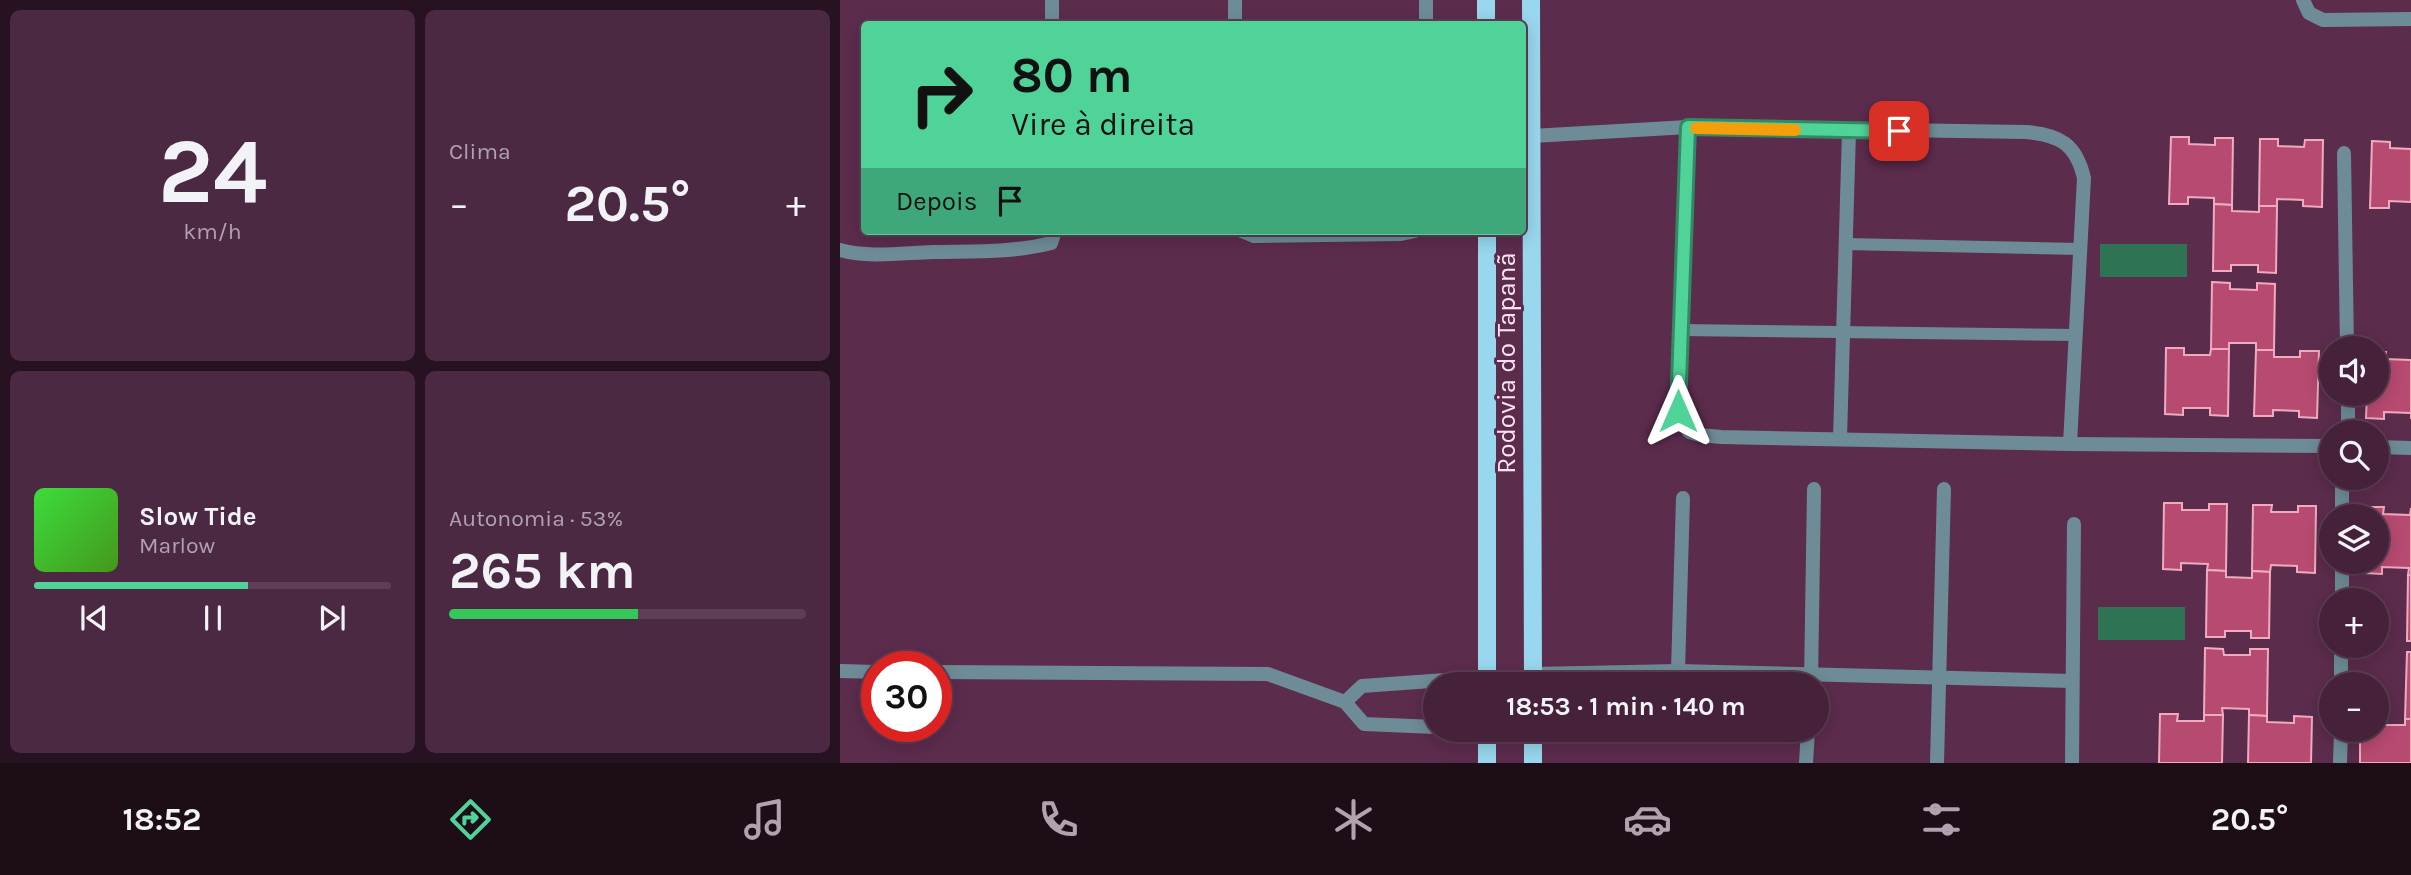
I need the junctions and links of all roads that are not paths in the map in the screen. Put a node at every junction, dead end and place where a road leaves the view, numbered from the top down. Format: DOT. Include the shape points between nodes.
graph roads {
  1 [pos="1052,0"];
  2 [pos="1235,0"];
  3 [pos="1426,0"];
  4 [pos="1486,0"];
  5 [pos="1531,0"];
  6 [pos="2303,0"];
  7 [pos="2411,19"];
  8 [pos="1052,21"];
  9 [pos="1235,21"];
  10 [pos="1426,21"];
  11 [pos="1486,21"];
  12 [pos="1688,127"];
  13 [pos="1849,131"];
  14 [pos="1532,136"];
  15 [pos="2344,153"];
  16 [pos="1054,235"];
  17 [pos="1246,235"];
  18 [pos="1328,235"];
  19 [pos="1487,235"];
  20 [pos="1845,244"];
  21 [pos="2080,249"];
  22 [pos="840,250"];
  23 [pos="1680,330"];
  24 [pos="1843,332"];
  25 [pos="2076,335"];
  26 [pos="2347,336"];
  27 [pos="1840,438"];
  28 [pos="2070,444"];
  29 [pos="2319,446"];
  30 [pos="2389,447"];
  31 [pos="2411,448"];
  32 [pos="1814,489"];
  33 [pos="1944,489"];
  34 [pos="1683,498"];
  35 [pos="2074,524"];
  36 [pos="840,671"];
  37 [pos="861,671"];
  38 [pos="1678,671"];
  39 [pos="952,672"];
  40 [pos="1487,672"];
  41 [pos="1533,672"];
  42 [pos="1660,672"];
  43 [pos="1693,672"];
  44 [pos="1811,672"];
  45 [pos="1940,676"];
  46 [pos="1829,679"];
  47 [pos="2072,681"];
  48 [pos="1423,684"];
  49 [pos="1345,702"];
  50 [pos="1423,726"];
  51 [pos="1487,742"];
  52 [pos="1533,742"];
  53 [pos="1807,742"];
  54 [pos="2341,742"];
  55 [pos="1486,763"];
  56 [pos="1533,763"];
  57 [pos="1806,763"];
  58 [pos="1937,763"];
  59 [pos="2072,763"];
  60 [pos="2340,763"];
  1 -- 8 [label="street"];
  2 -- 9 [label="street"];
  3 -- 10 [label="street"];
  4 -- 11 [label="main road"];
  5 -- 14 [label="main road, Rodovia do Tapanã"];
  6 -- 7 [label="street" via="2309,13 2323,20"];
  12 -- 13 [label="street"];
  12 -- 14 [label="street"];
  12 -- 23 [label="street"];
  13 -- 20 [label="street"];
  13 -- 21 [label="street" via="2026,132 2057,137 2081,163"];
  14 -- 41 [label="main road, Rodovia do Tapanã"];
  15 -- 26 [label="street"];
  16 -- 22 [label="street" via="1051,243 1010,248 887,253"];
  17 -- 18 [label="street"];
  19 -- 40 [label="main road, Rodovia do Tapanã"];
  20 -- 21 [label="lane"];
  20 -- 24 [label="street"];
  21 -- 25 [label="street"];
  23 -- 24 [label="lane"];
  23 -- 27 [label="street" via="1678,411 1689,432 1721,437"];
  24 -- 25 [label="lane"];
  24 -- 27 [label="street"];
  25 -- 28 [label="street"];
  27 -- 28 [label="street"];
  28 -- 29 [label="street"];
  30 -- 31 [label="street"];
  32 -- 44 [label="street"];
  33 -- 45 [label="street"];
  34 -- 38 [label="street"];
  35 -- 47 [label="street"];
  36 -- 37 [label="street"];
  38 -- 42 [label="street"];
  38 -- 43 [label="street"];
  39 -- 49 [label="street" via="1268,674"];
  45 -- 46 [label="street"];
  45 -- 47 [label="street"];
  45 -- 58 [label="street"];
  47 -- 59 [label="street"];
  48 -- 49 [label="street" via="1362,686"];
  49 -- 50 [label="street" via="1364,724"];
  51 -- 55 [label="main road"];
  52 -- 56 [label="main road"];
  53 -- 57 [label="street"];
  54 -- 60 [label="street"];
}
